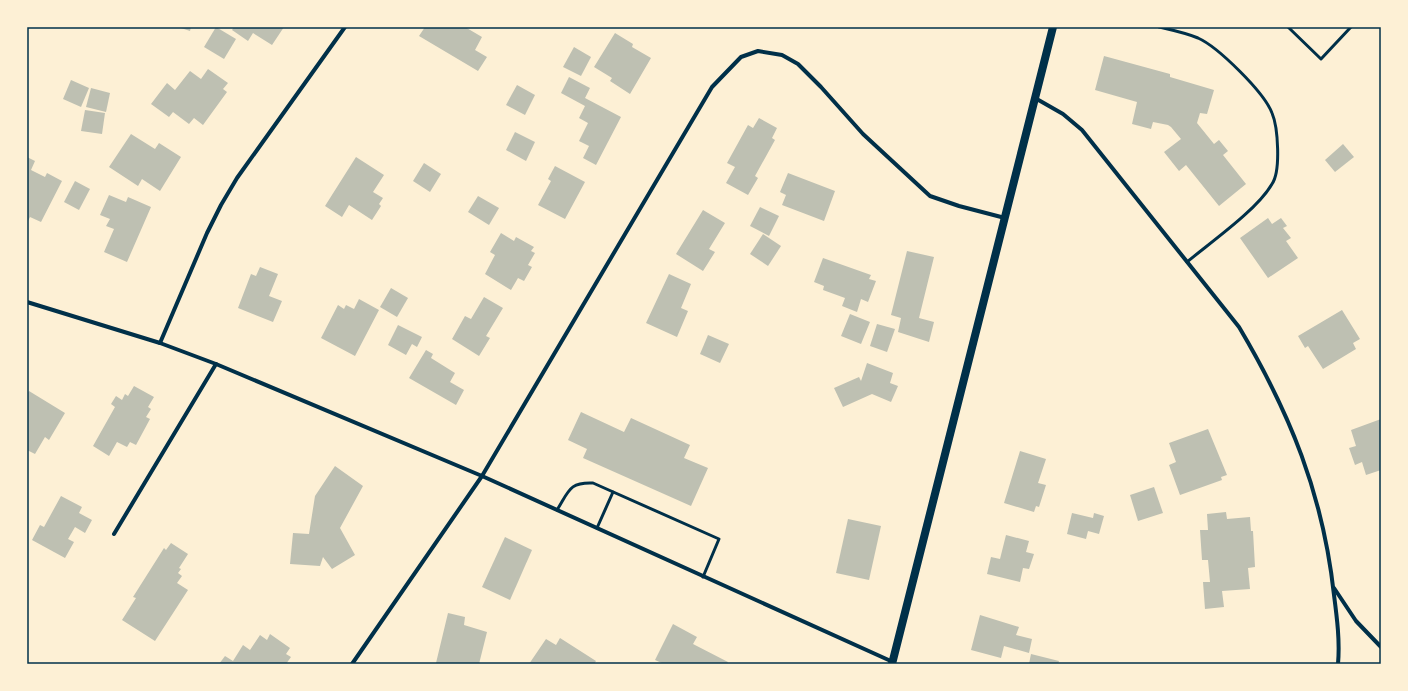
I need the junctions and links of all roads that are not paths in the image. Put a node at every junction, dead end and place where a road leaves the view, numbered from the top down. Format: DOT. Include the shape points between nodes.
graph roads {
  1 [pos="345,27"];
  2 [pos="1053,27"];
  3 [pos="1159,27"];
  4 [pos="1288,27"];
  5 [pos="1351,27"];
  6 [pos="1036,98"];
  7 [pos="1006,218"];
  8 [pos="1187,262"];
  9 [pos="27,302"];
  10 [pos="160,343"];
  11 [pos="216,364"];
  12 [pos="482,476"];
  13 [pos="613,492"];
  14 [pos="557,510"];
  15 [pos="597,528"];
  16 [pos="114,534"];
  17 [pos="703,577"];
  18 [pos="1333,588"];
  19 [pos="1381,646"];
  20 [pos="893,663"];
  21 [pos="352,664"];
  22 [pos="1338,664"];
  1 -- 10 [label="street" via="237,178 221,205"];
  2 -- 6 [label="main road"];
  3 -- 8 [label="lane" via="1198,38 1226,58 1254,87 1272,113 1277,144 1278,167 1273,184 1257,204"];
  4 -- 5 [label="lane" via="1321,59"];
  6 -- 7 [label="main road"];
  6 -- 8 [label="street" via="1063,114 1082,130"];
  7 -- 12 [label="street" via="930,196 863,134 798,64 782,54 758,51 741,57 712,87"];
  7 -- 20 [label="main road"];
  8 -- 18 [label="street" via="1238,327 1263,369 1294,433 1313,484 1325,530"];
  9 -- 10 [label="street"];
  10 -- 11 [label="street"];
  11 -- 12 [label="street"];
  11 -- 16 [label="street"];
  12 -- 14 [label="street"];
  12 -- 21 [label="street"];
  13 -- 14 [label="lane" via="594,483 580,482 571,488"];
  13 -- 15 [label="lane"];
  13 -- 17 [label="lane" via="719,539"];
  14 -- 15 [label="street"];
  15 -- 17 [label="street"];
  17 -- 20 [label="street"];
  18 -- 19 [label="street" via="1356,621"];
  18 -- 22 [label="street" via="1339,646"];
}
